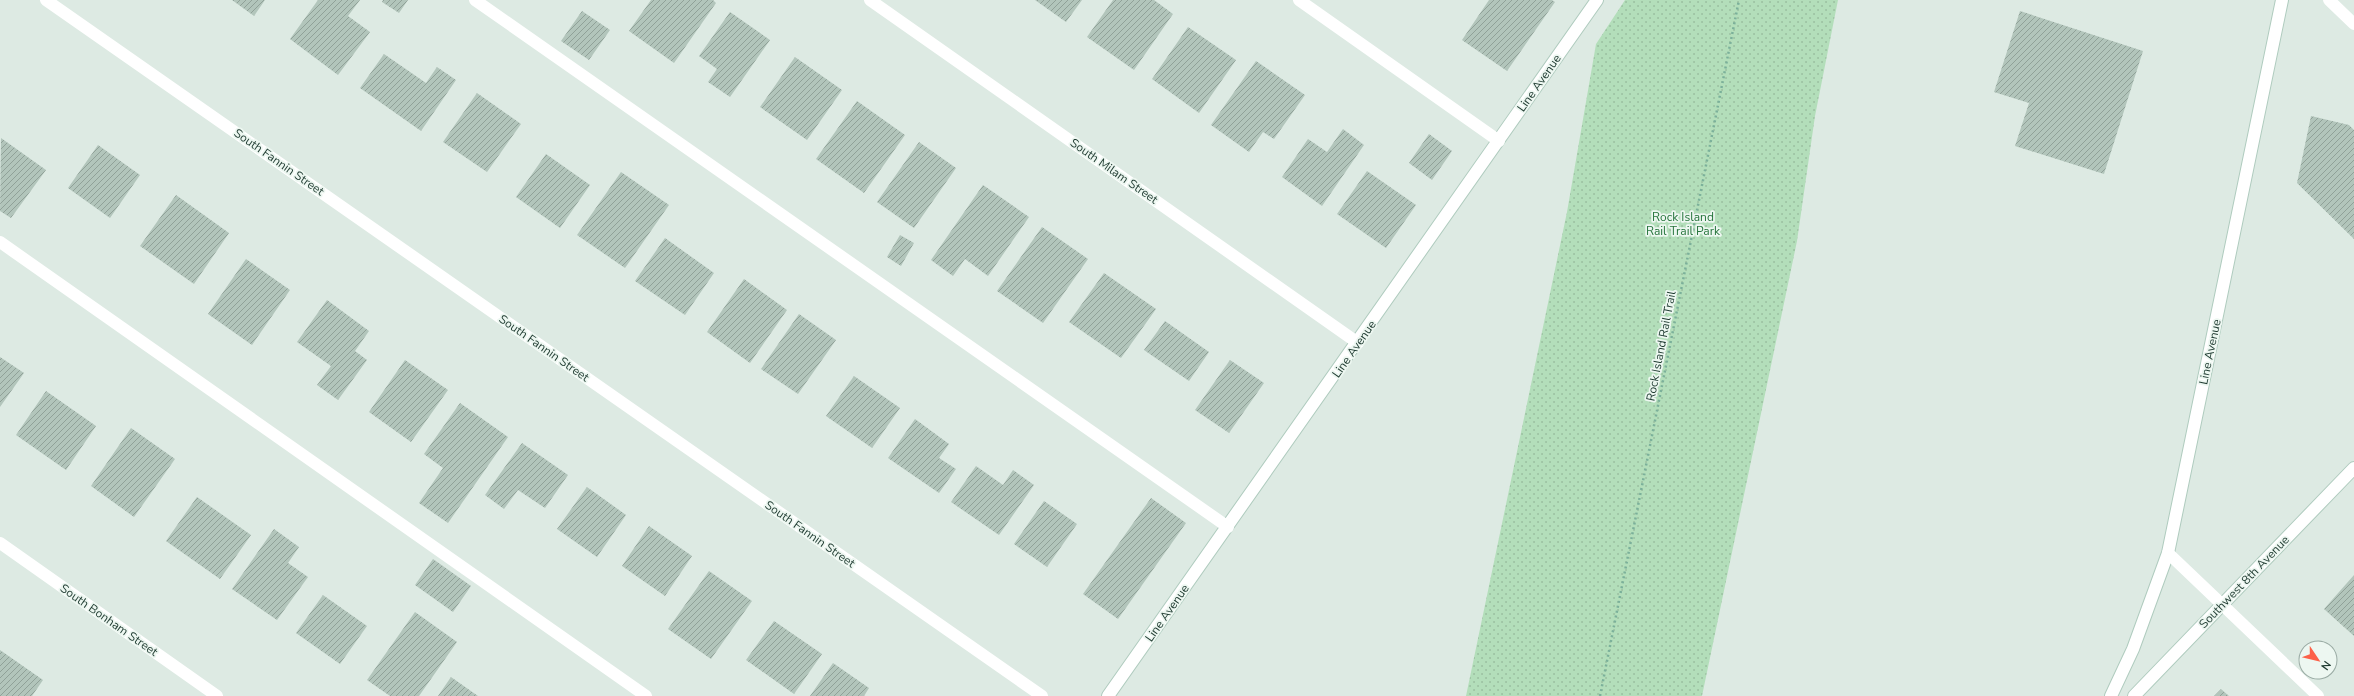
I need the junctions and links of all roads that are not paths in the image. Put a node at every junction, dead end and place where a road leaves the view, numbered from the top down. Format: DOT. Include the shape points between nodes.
graph roads {
  1 [pos="46,0"];
  2 [pos="475,0"];
  3 [pos="870,0"];
  4 [pos="1300,0"];
  5 [pos="1597,0"];
  6 [pos="2282,0"];
  7 [pos="2329,0"];
  8 [pos="2354,24"];
  9 [pos="1499,141"];
  10 [pos="0,242"];
  11 [pos="1358,343"];
  12 [pos="2354,468"];
  13 [pos="1228,527"];
  14 [pos="0,543"];
  15 [pos="2168,553"];
  16 [pos="2223,604"];
  17 [pos="217,696"];
  18 [pos="646,696"];
  19 [pos="1042,696"];
  20 [pos="1108,696"];
  21 [pos="2111,696"];
  22 [pos="2134,696"];
  23 [pos="2318,696"];
  1 -- 19 [label="street, South Fannin Street"];
  2 -- 13 [label="street"];
  3 -- 11 [label="street, South Milam Street"];
  4 -- 9 [label="street"];
  5 -- 9 [label="street, Line Avenue"];
  6 -- 15 [label="street, Line Avenue"];
  7 -- 8 [label="street"];
  9 -- 11 [label="street, Line Avenue"];
  10 -- 18 [label="street"];
  11 -- 13 [label="street, Line Avenue"];
  12 -- 16 [label="street, Southwest 8th Avenue"];
  13 -- 20 [label="street, Line Avenue"];
  14 -- 17 [label="street, South Bonham Street"];
  15 -- 16 [label="street"];
  15 -- 21 [label="street, Line Avenue" via="2133,649"];
  16 -- 22 [label="street, Southwest 8th Avenue"];
  16 -- 23 [label="street"];
}
